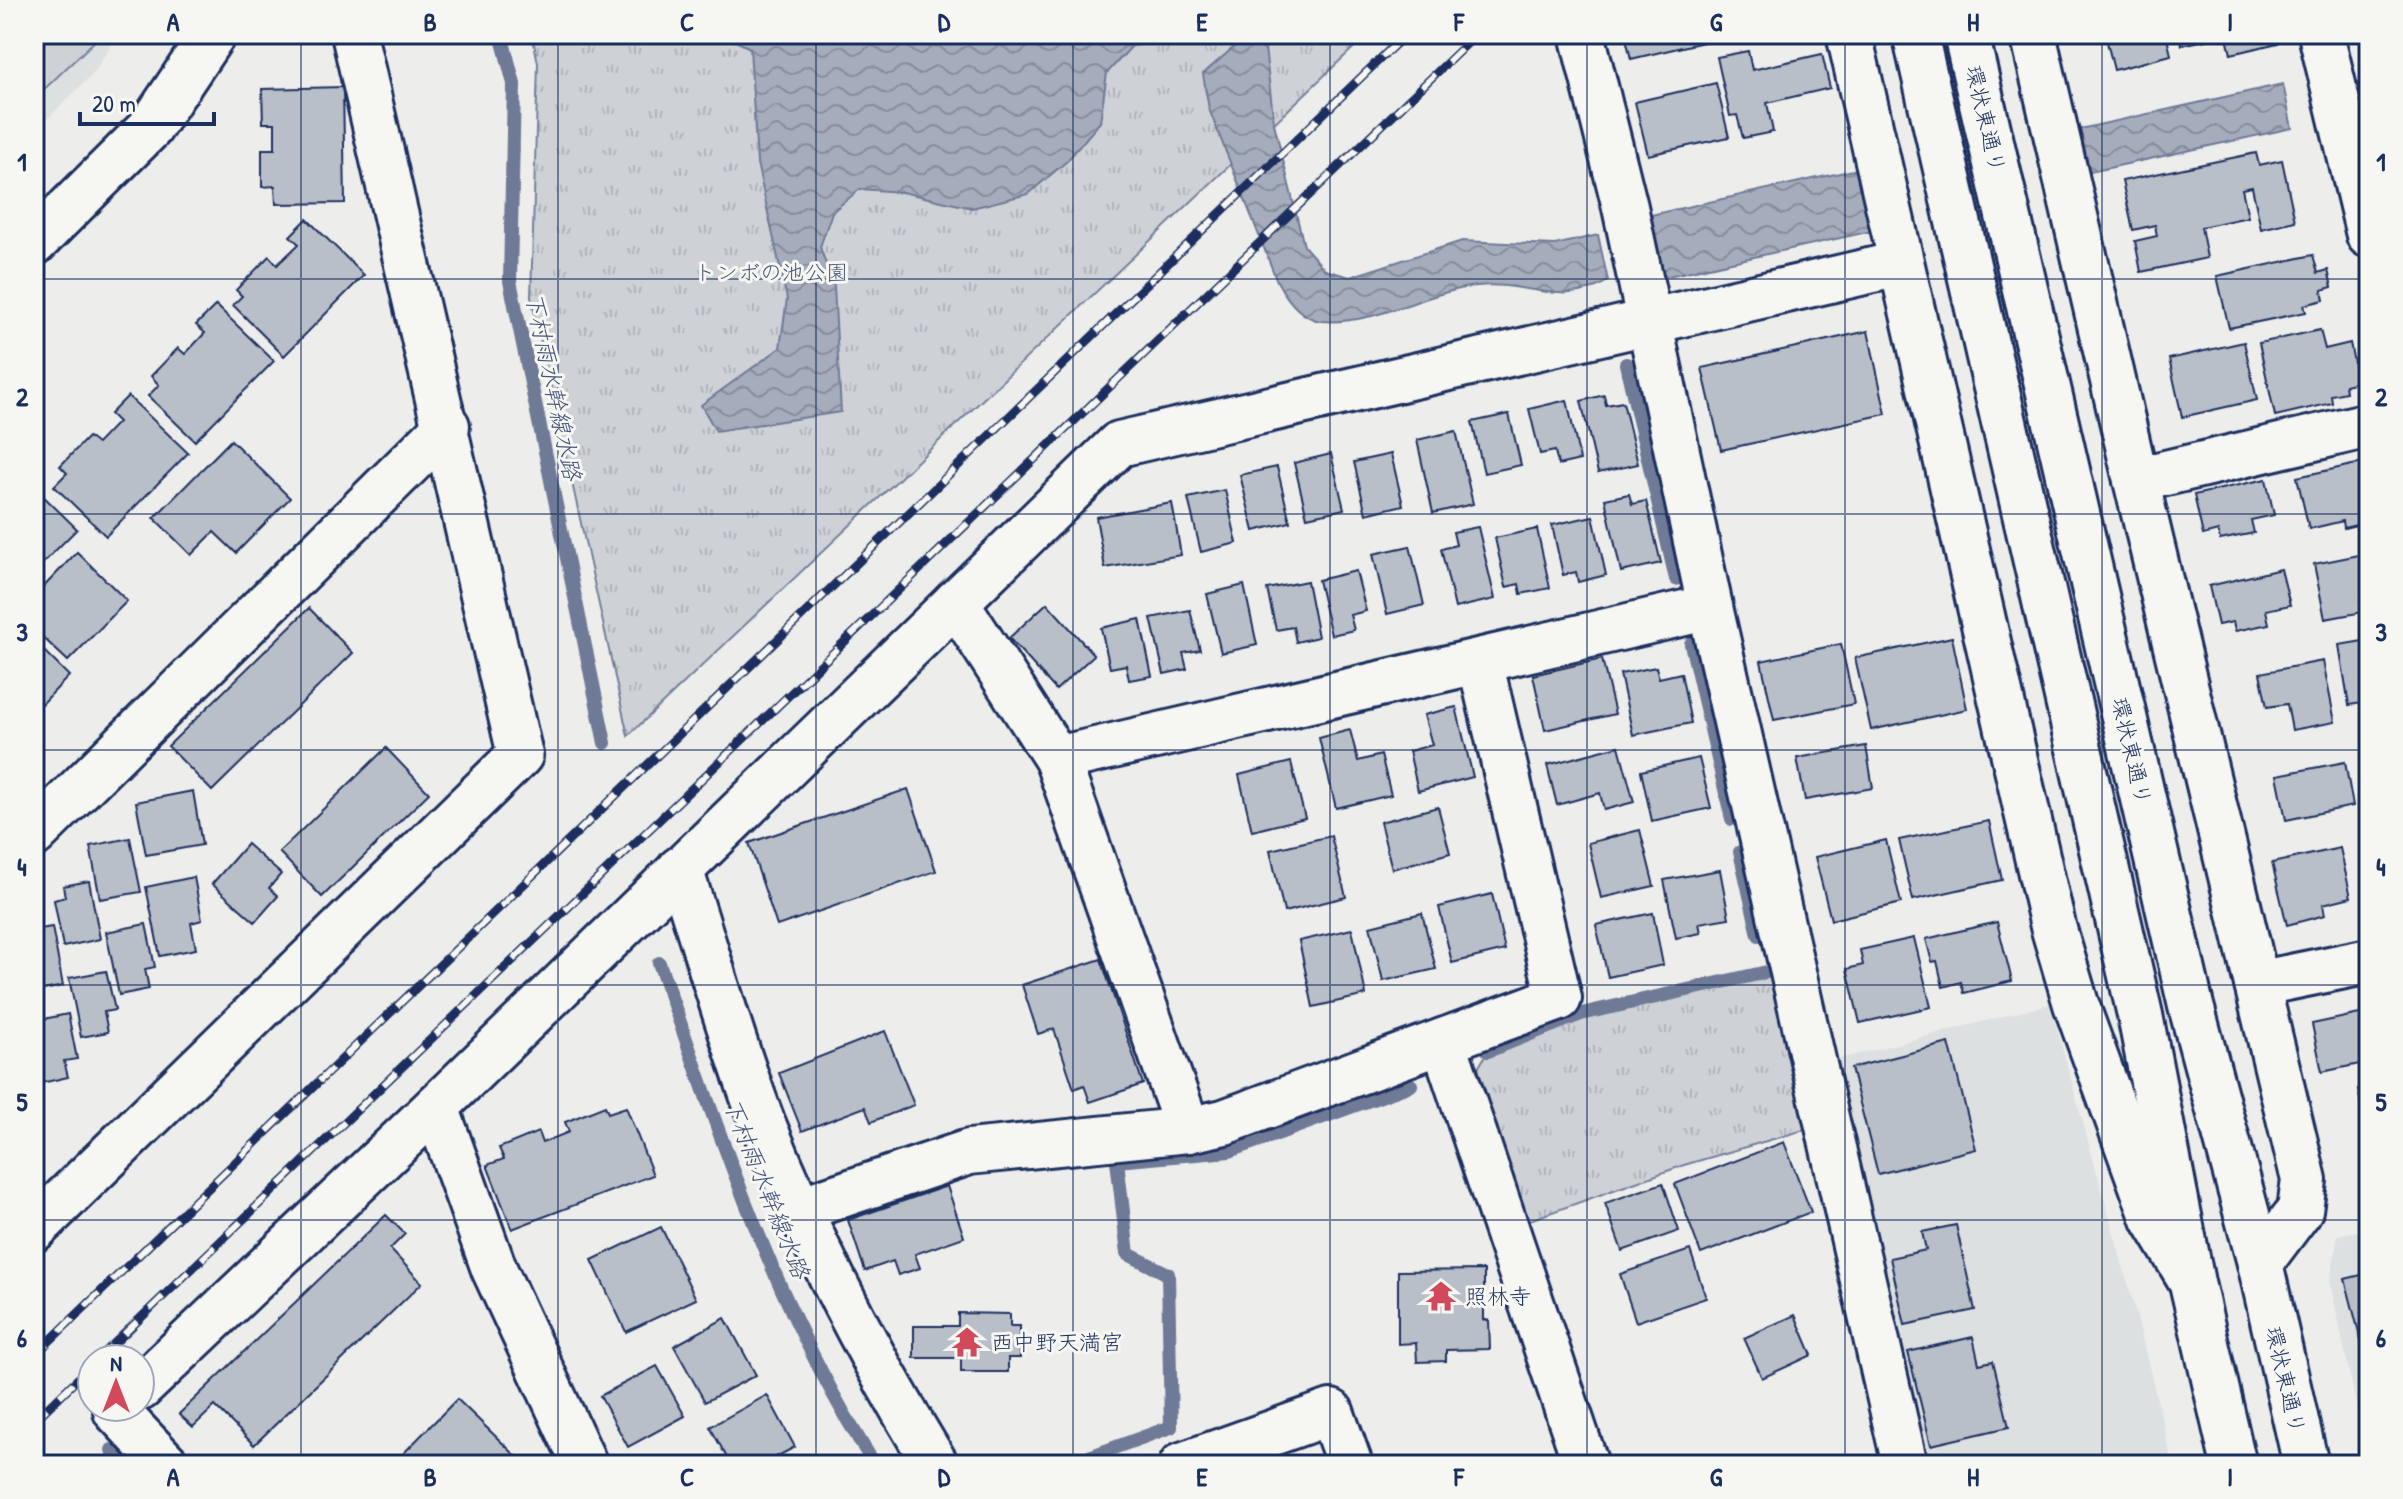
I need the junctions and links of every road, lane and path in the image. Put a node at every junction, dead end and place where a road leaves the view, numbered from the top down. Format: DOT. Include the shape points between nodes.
graph roads {
  1 [pos="213,34"];
  2 [pos="354,34"];
  3 [pos="1582,34"];
  4 [pos="1849,34"];
  5 [pos="1915,34"];
  6 [pos="1966,34"];
  7 [pos="2033,34"];
  8 [pos="2321,34"];
  9 [pos="2355,115"];
  10 [pos="2369,235"];
  11 [pos="34,243"];
  12 [pos="1899,264"];
  13 [pos="1649,323"];
  14 [pos="2369,425"];
  15 [pos="447,426"];
  16 [pos="2136,480"];
  17 [pos="956,602"];
  18 [pos="1710,607"];
  19 [pos="1480,661"];
  20 [pos="1057,759"];
  21 [pos="34,834"];
  22 [pos="680,869"];
  23 [pos="2369,961"];
  24 [pos="2257,984"];
  25 [pos="1443,1041"];
  26 [pos="436,1107"];
  27 [pos="1188,1130"];
  28 [pos="800,1209"];
  29 [pos="34,1229"];
  30 [pos="2260,1263"];
  31 [pos="2192,1283"];
  32 [pos="156,1373"];
  33 [pos="127,1423"];
  34 [pos="167,1465"];
  35 [pos="585,1465"];
  36 [pos="936,1465"];
  37 [pos="1182,1465"];
  38 [pos="1350,1465"];
  39 [pos="1586,1465"];
  40 [pos="1905,1465"];
  41 [pos="2234,1465"];
  42 [pos="2306,1465"];
  1 -- 11 [label="street" via="150,128"];
  2 -- 15 [label="street"];
  3 -- 13 [label="street"];
  4 -- 12 [label="street"];
  5 -- 31 [label="street" via="2140,1015"];
  6 -- 30 [label="street, 環状東通り" via="2191,1006"];
  7 -- 16 [label="street"];
  8 -- 9 [label="street"];
  9 -- 10 [label="street"];
  12 -- 13 [label="street"];
  12 -- 31 [label="street" via="2053,926 2154,1219"];
  13 -- 17 [label="street" via="1119,444"];
  13 -- 18 [label="street"];
  14 -- 16 [label="street"];
  15 -- 21 [label="street"];
  15 -- 29 [label="street" via="520,755"];
  16 -- 24 [label="street"];
  17 -- 20 [label="street"];
  17 -- 22 [label="street"];
  18 -- 19 [label="street"];
  18 -- 40 [label="street"];
  19 -- 20 [label="street"];
  19 -- 25 [label="street" via="1559,998"];
  20 -- 27 [label="street"];
  22 -- 26 [label="street"];
  22 -- 28 [label="street" via="762,1122"];
  23 -- 24 [label="street"];
  24 -- 30 [label="street" via="2304,1180 2300,1210"];
  25 -- 27 [label="street" via="1224,1122"];
  25 -- 39 [label="street"];
  26 -- 32 [label="street"];
  26 -- 35 [label="street" via="494,1269"];
  27 -- 28 [label="street" via="969,1152"];
  28 -- 36 [label="street" via="894,1396"];
  30 -- 42 [label="street, 環状東通り"];
  31 -- 41 [label="street"];
  33 -- 34 [label="street"];
  37 -- 38 [label="street" via="1331,1412"];
}
